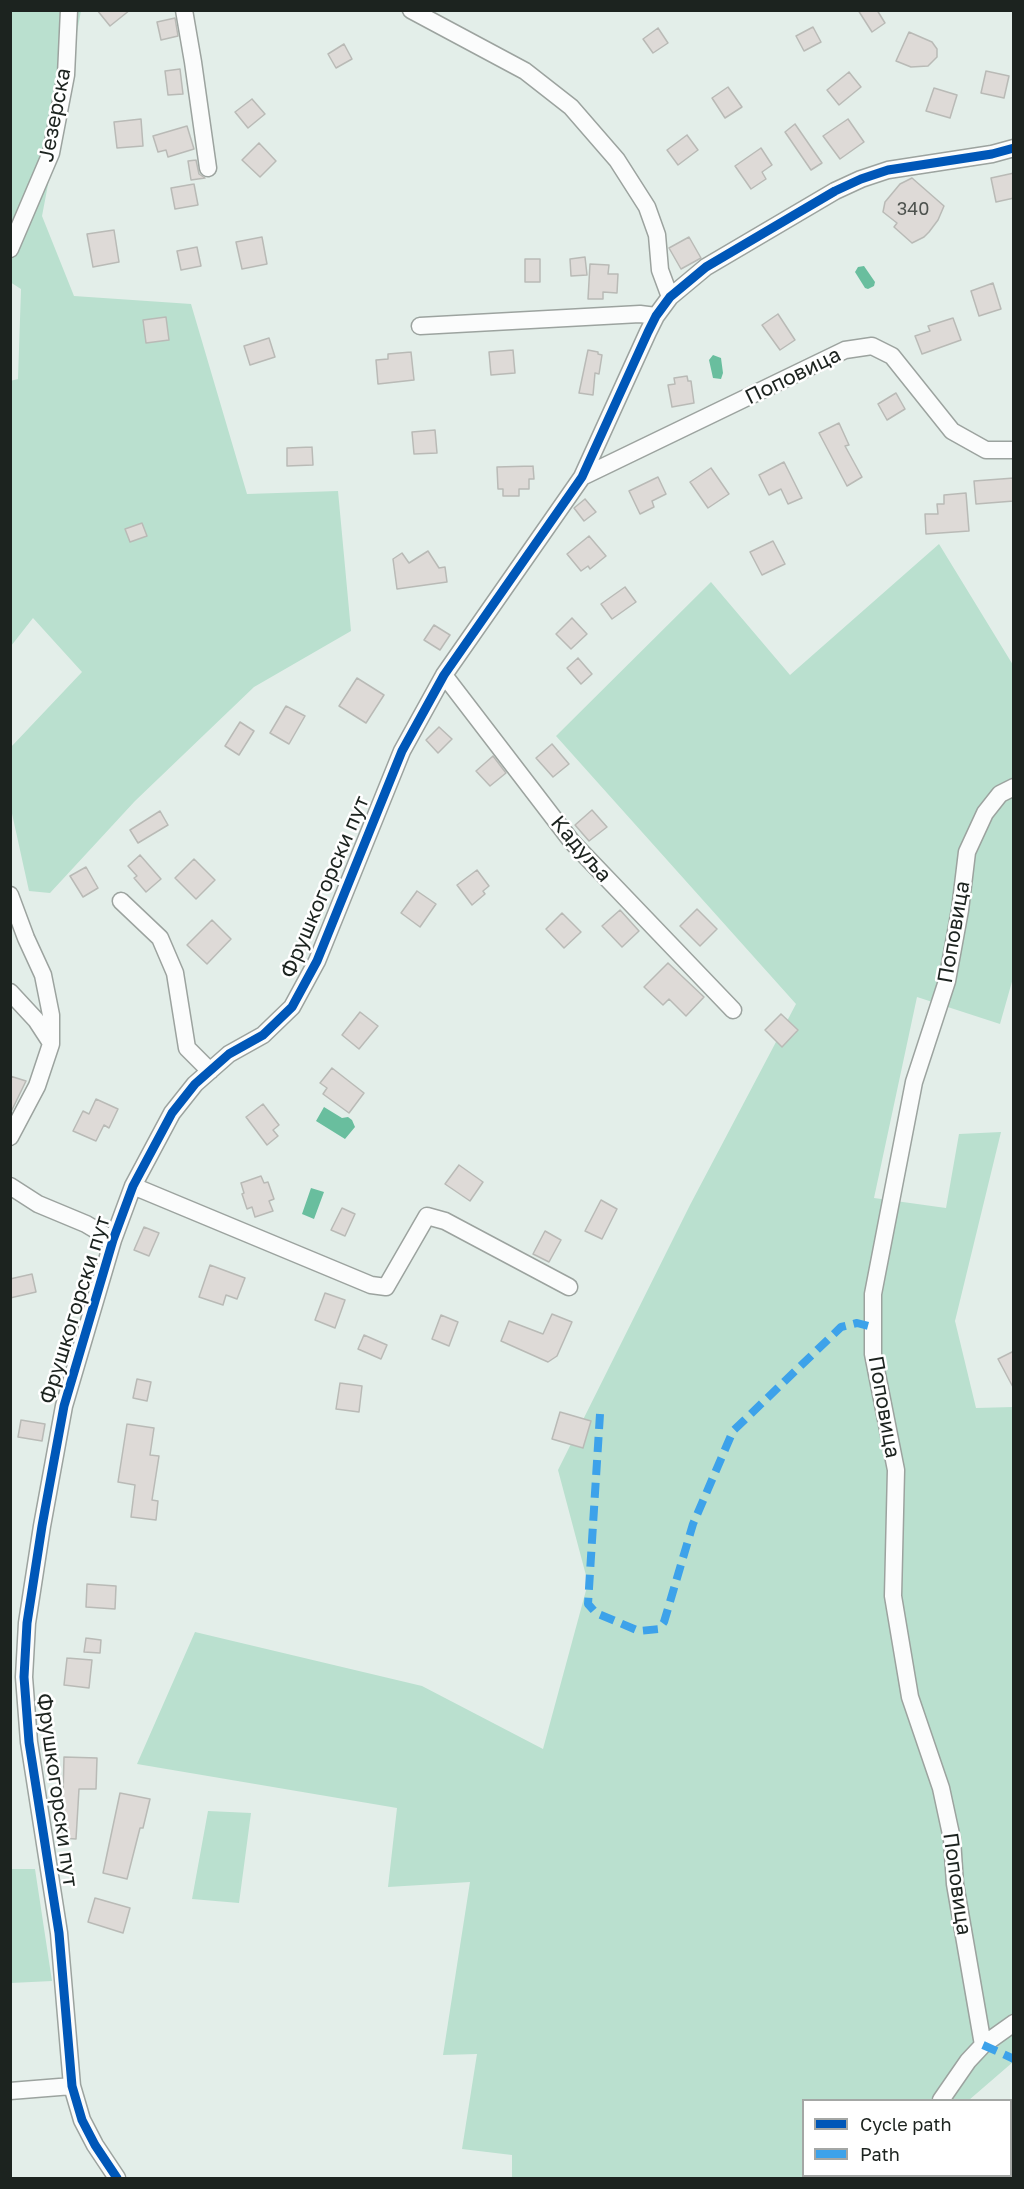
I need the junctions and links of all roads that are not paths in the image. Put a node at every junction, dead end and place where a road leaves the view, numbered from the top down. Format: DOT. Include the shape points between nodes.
graph roads {
  1 [pos="69,10"];
  2 [pos="184,10"];
  3 [pos="411,10"];
  4 [pos="1014,148"];
  5 [pos="208,168"];
  6 [pos="10,249"];
  7 [pos="670,297"];
  8 [pos="656,316"];
  9 [pos="420,326"];
  10 [pos="1014,450"];
  11 [pos="582,477"];
  12 [pos="444,675"];
  13 [pos="1014,787"];
  14 [pos="10,895"];
  15 [pos="122,901"];
  16 [pos="10,992"];
  17 [pos="733,1010"];
  18 [pos="51,1044"];
  19 [pos="210,1071"];
  20 [pos="10,1137"];
  21 [pos="10,1186"];
  22 [pos="133,1186"];
  23 [pos="113,1240"];
  24 [pos="569,1287"];
  25 [pos="1014,2023"];
  26 [pos="983,2045"];
  27 [pos="72,2086"];
  28 [pos="10,2091"];
  29 [pos="942,2099"];
  30 [pos="117,2178"];
  1 -- 6 [label="street, Језерска" via="66,75 51,153"];
  2 -- 5 [label="street"];
  3 -- 7 [label="street" via="525,71 571,107 617,160 647,207 657,234 660,270"];
  4 -- 7 [label="street, Фрушкогорски пут" via="888,170 861,179 706,267"];
  7 -- 8 [label="street, Фрушкогорски пут"];
  8 -- 9 [label="street"];
  8 -- 11 [label="street, Фрушкогорски пут"];
  10 -- 11 [label="street, Поповица" via="986,450 952,431 892,356 872,346 844,350"];
  11 -- 12 [label="street, Фрушкогорски пут"];
  12 -- 17 [label="street, Кадуља" via="572,842"];
  12 -- 19 [label="street, Фрушкогорски пут" via="402,751 317,961 292,1007 263,1035 229,1054"];
  13 -- 26 [label="street, Поповица" via="1000,794 985,813 967,852 947,981 914,1082 873,1294 873,1354 896,1470 893,1596 910,1697 940,1788 951,1839"];
  14 -- 18 [label="street" via="43,975 51,1015"];
  15 -- 19 [label="street" via="160,938 175,973 187,1048"];
  16 -- 18 [label="street" via="36,1020"];
  18 -- 20 [label="street" via="37,1086"];
  19 -- 22 [label="street, Фрушкогорски пут" via="172,1113"];
  21 -- 23 [label="street"];
  22 -- 23 [label="street, Фрушкогорски пут"];
  22 -- 24 [label="street" via="371,1285 386,1287 427,1216 445,1221"];
  23 -- 27 [label="street, Фрушкогорски пут" via="64,1406 29,1611 24,1677 29,1742 59,1933"];
  25 -- 26 [label="street"];
  26 -- 29 [label="street"];
  27 -- 28 [label="street"];
  27 -- 30 [label="street, Фрушкогорски пут" via="82,2120"];
}
